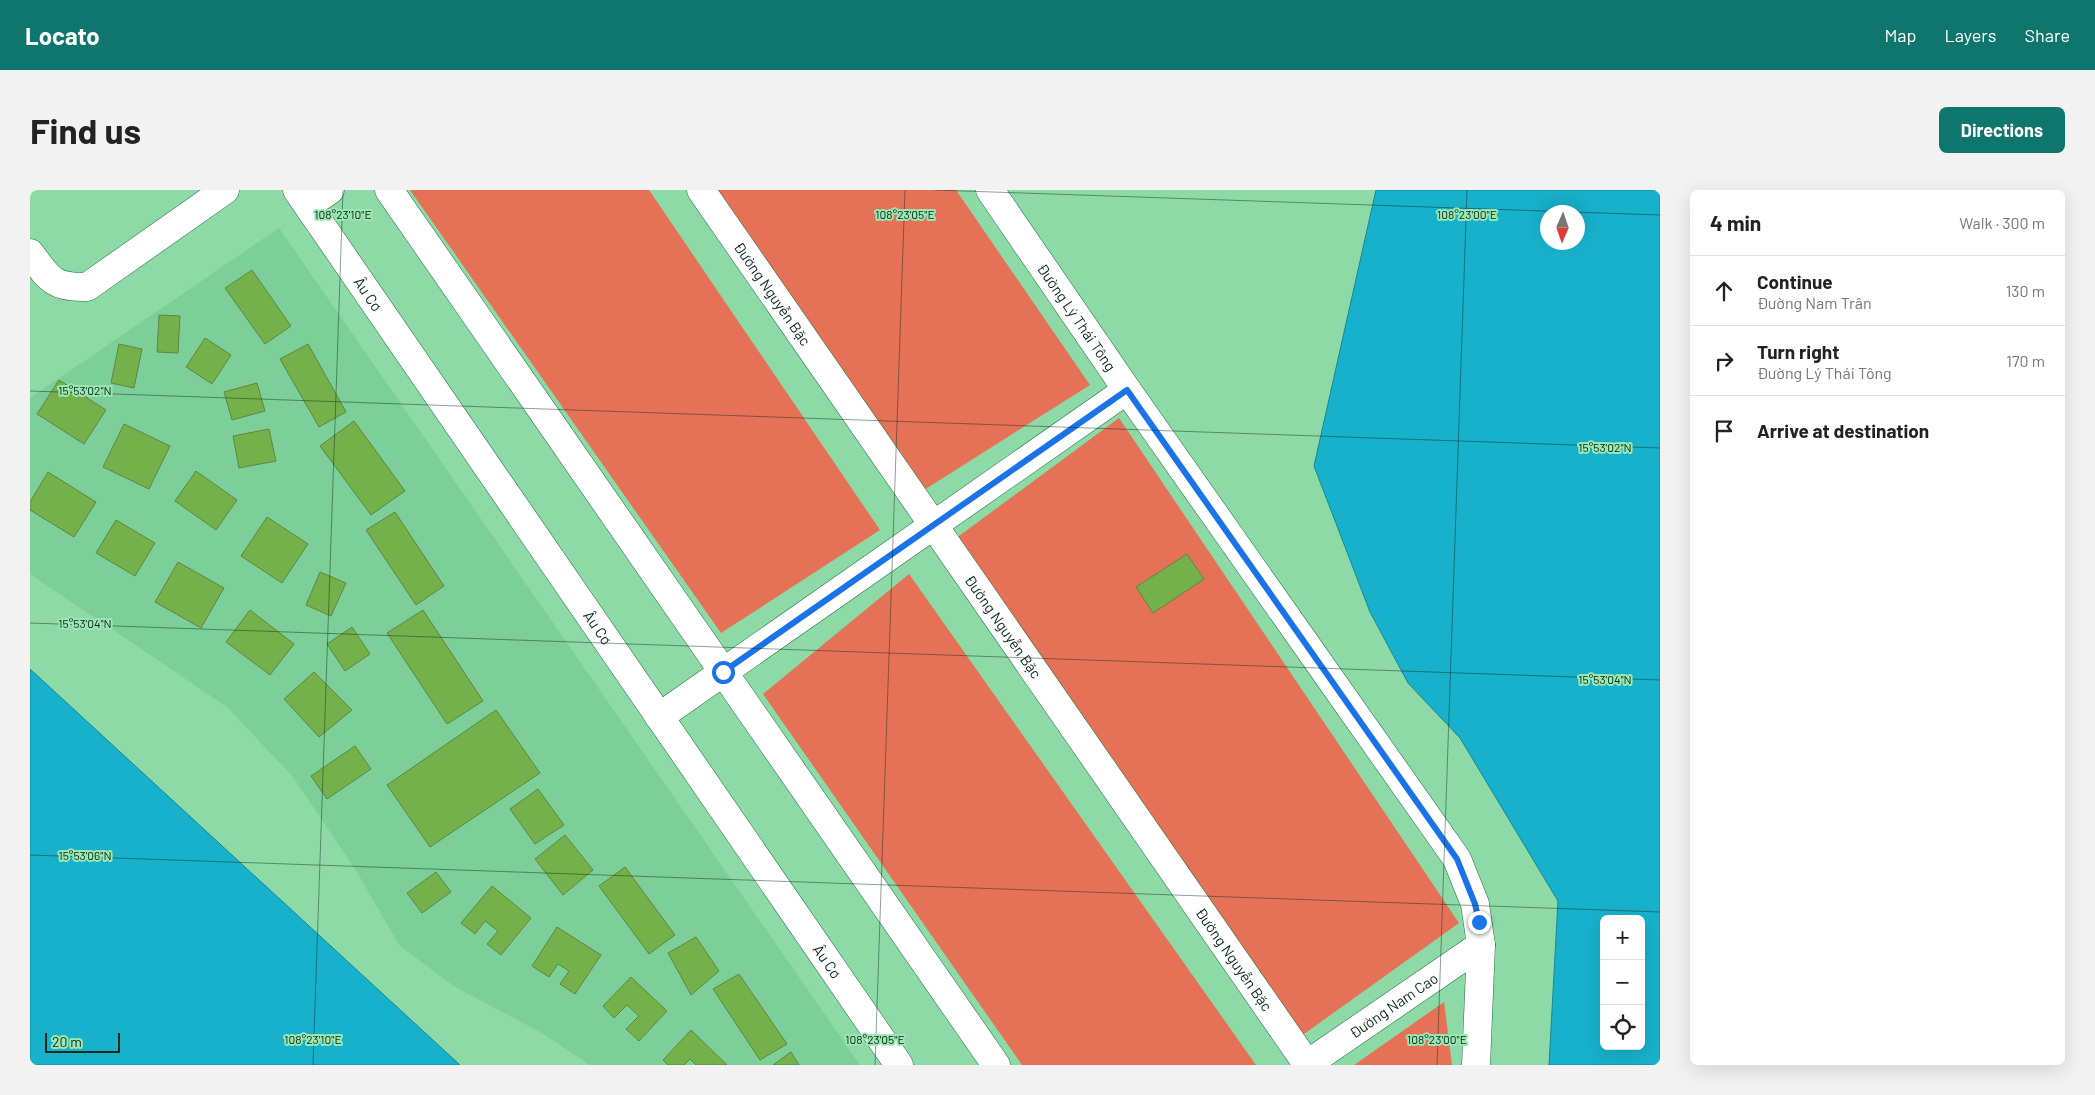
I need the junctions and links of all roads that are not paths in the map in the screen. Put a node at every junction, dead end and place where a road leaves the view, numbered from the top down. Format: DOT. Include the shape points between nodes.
graph roads {
  1 [pos="225,190"];
  2 [pos="330,190"];
  3 [pos="389,190"];
  4 [pos="701,190"];
  5 [pos="990,190"];
  6 [pos="303,198"];
  7 [pos="30,253"];
  8 [pos="1127,390"];
  9 [pos="933,525"];
  10 [pos="723,672"];
  11 [pos="659,717"];
  12 [pos="1482,945"];
  13 [pos="1307,1064"];
  14 [pos="899,1065"];
  15 [pos="996,1065"];
  16 [pos="1476,1065"];
  1 -- 7 [label="street" via="87,287 67,288 49,278"];
  2 -- 6 [label="street"];
  3 -- 10 [label="street"];
  4 -- 9 [label="street, Đường Nguyễn Bặc"];
  5 -- 8 [label="street, Đường Lý Thái Tông"];
  6 -- 11 [label="street, Âu Cơ"];
  8 -- 9 [label="street"];
  8 -- 12 [label="street, Đường Lý Thái Tông" via="1457,859 1475,904"];
  9 -- 10 [label="street"];
  9 -- 13 [label="street, Đường Nguyễn Bặc"];
  10 -- 11 [label="street"];
  10 -- 15 [label="street"];
  11 -- 14 [label="street, Âu Cơ"];
  12 -- 13 [label="street, Đường Nam Cao"];
  12 -- 16 [label="street, Đường Lý Thái Tông"];
}
